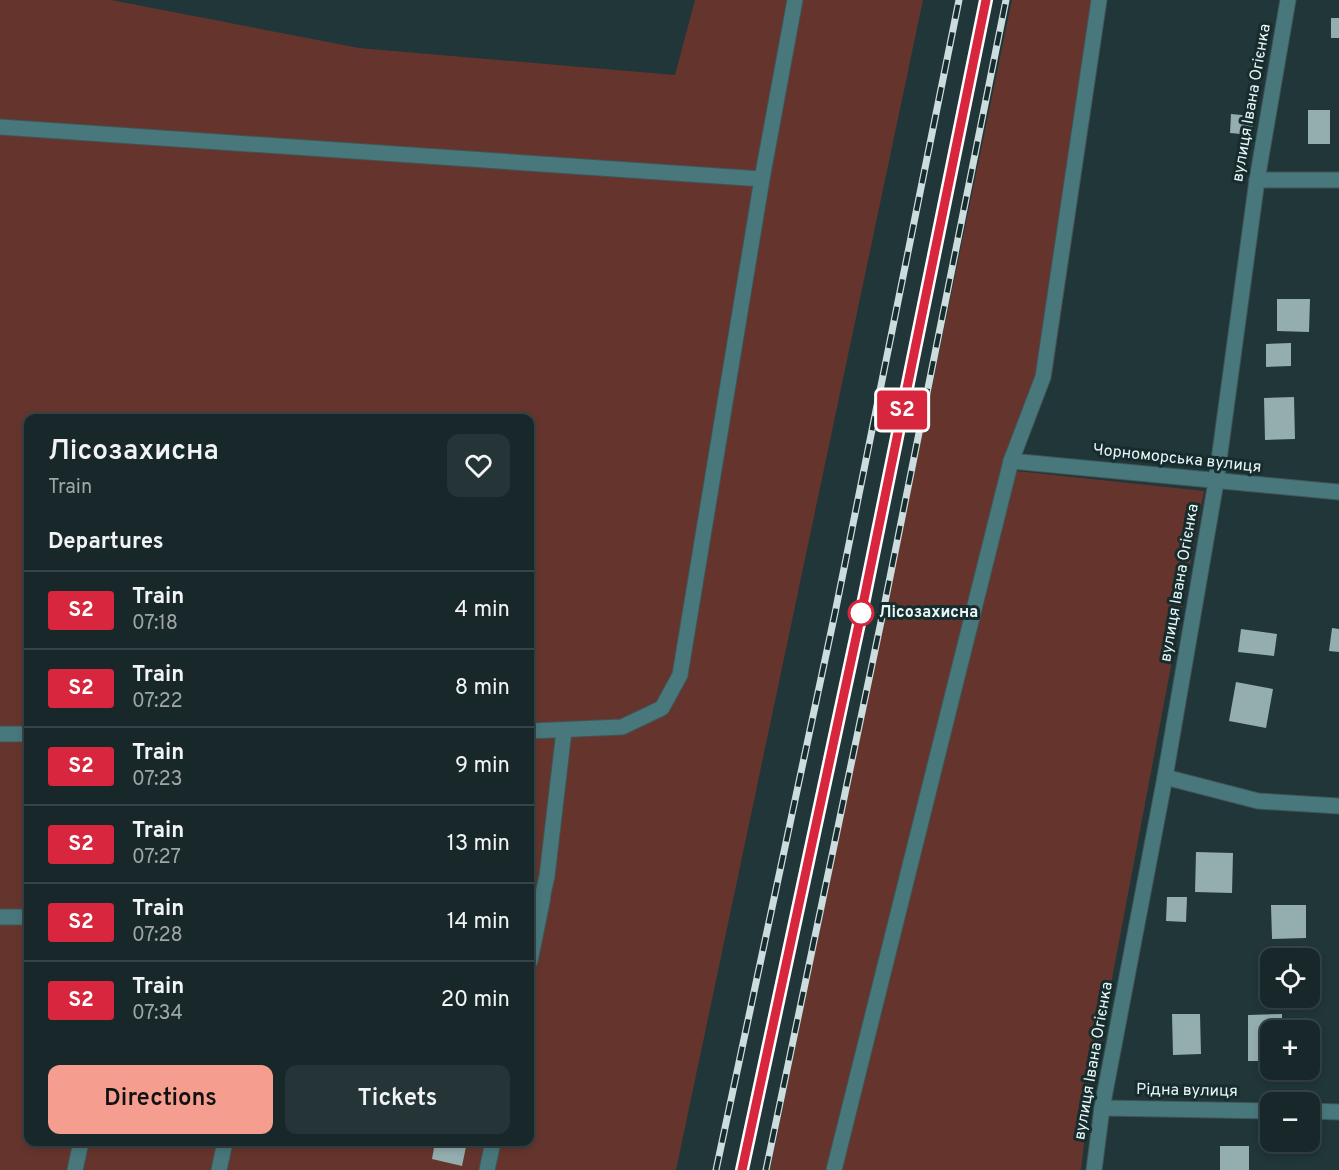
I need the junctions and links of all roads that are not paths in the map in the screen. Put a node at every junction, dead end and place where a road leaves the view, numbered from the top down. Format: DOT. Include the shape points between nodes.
graph roads {
  1 [pos="795,0"];
  2 [pos="1099,0"];
  3 [pos="1288,0"];
  4 [pos="0,126"];
  5 [pos="762,178"];
  6 [pos="1257,180"];
  7 [pos="1339,180"];
  8 [pos="1011,461"];
  9 [pos="1216,482"];
  10 [pos="1339,492"];
  11 [pos="534,731"];
  12 [pos="564,731"];
  13 [pos="0,734"];
  14 [pos="24,734"];
  15 [pos="1165,777"];
  16 [pos="1339,806"];
  17 [pos="543,894"];
  18 [pos="534,905"];
  19 [pos="0,917"];
  20 [pos="24,917"];
  21 [pos="534,940"];
  22 [pos="1102,1108"];
  23 [pos="1260,1111"];
  24 [pos="1320,1112"];
  25 [pos="1339,1112"];
  26 [pos="80,1146"];
  27 [pos="224,1146"];
  28 [pos="492,1146"];
  29 [pos="75,1170"];
  30 [pos="219,1170"];
  31 [pos="487,1170"];
  32 [pos="834,1170"];
  33 [pos="1094,1170"];
  1 -- 5 [label="street"];
  2 -- 8 [label="street" via="1043,377"];
  3 -- 6 [label="street, вулиця Івана Огієнка"];
  4 -- 5 [label="street"];
  5 -- 12 [label="street" via="681,675 662,708 622,727"];
  6 -- 7 [label="street"];
  6 -- 9 [label="street, вулиця Івана Огієнка"];
  8 -- 9 [label="street, Чорноморська вулиця"];
  8 -- 32 [label="street"];
  9 -- 10 [label="street, Чорноморська вулиця"];
  9 -- 15 [label="street, вулиця Івана Огієнка"];
  11 -- 12 [label="street"];
  12 -- 17 [label="street"];
  13 -- 14 [label="street"];
  15 -- 16 [label="street" via="1258,801"];
  15 -- 22 [label="street, вулиця Івана Огієнка"];
  17 -- 18 [label="street"];
  17 -- 21 [label="street"];
  19 -- 20 [label="street"];
  22 -- 23 [label="street, Рідна вулиця"];
  22 -- 33 [label="street, вулиця Івана Огієнка"];
  24 -- 25 [label="street"];
  26 -- 29 [label="street"];
  27 -- 30 [label="street"];
  28 -- 31 [label="street"];
}
